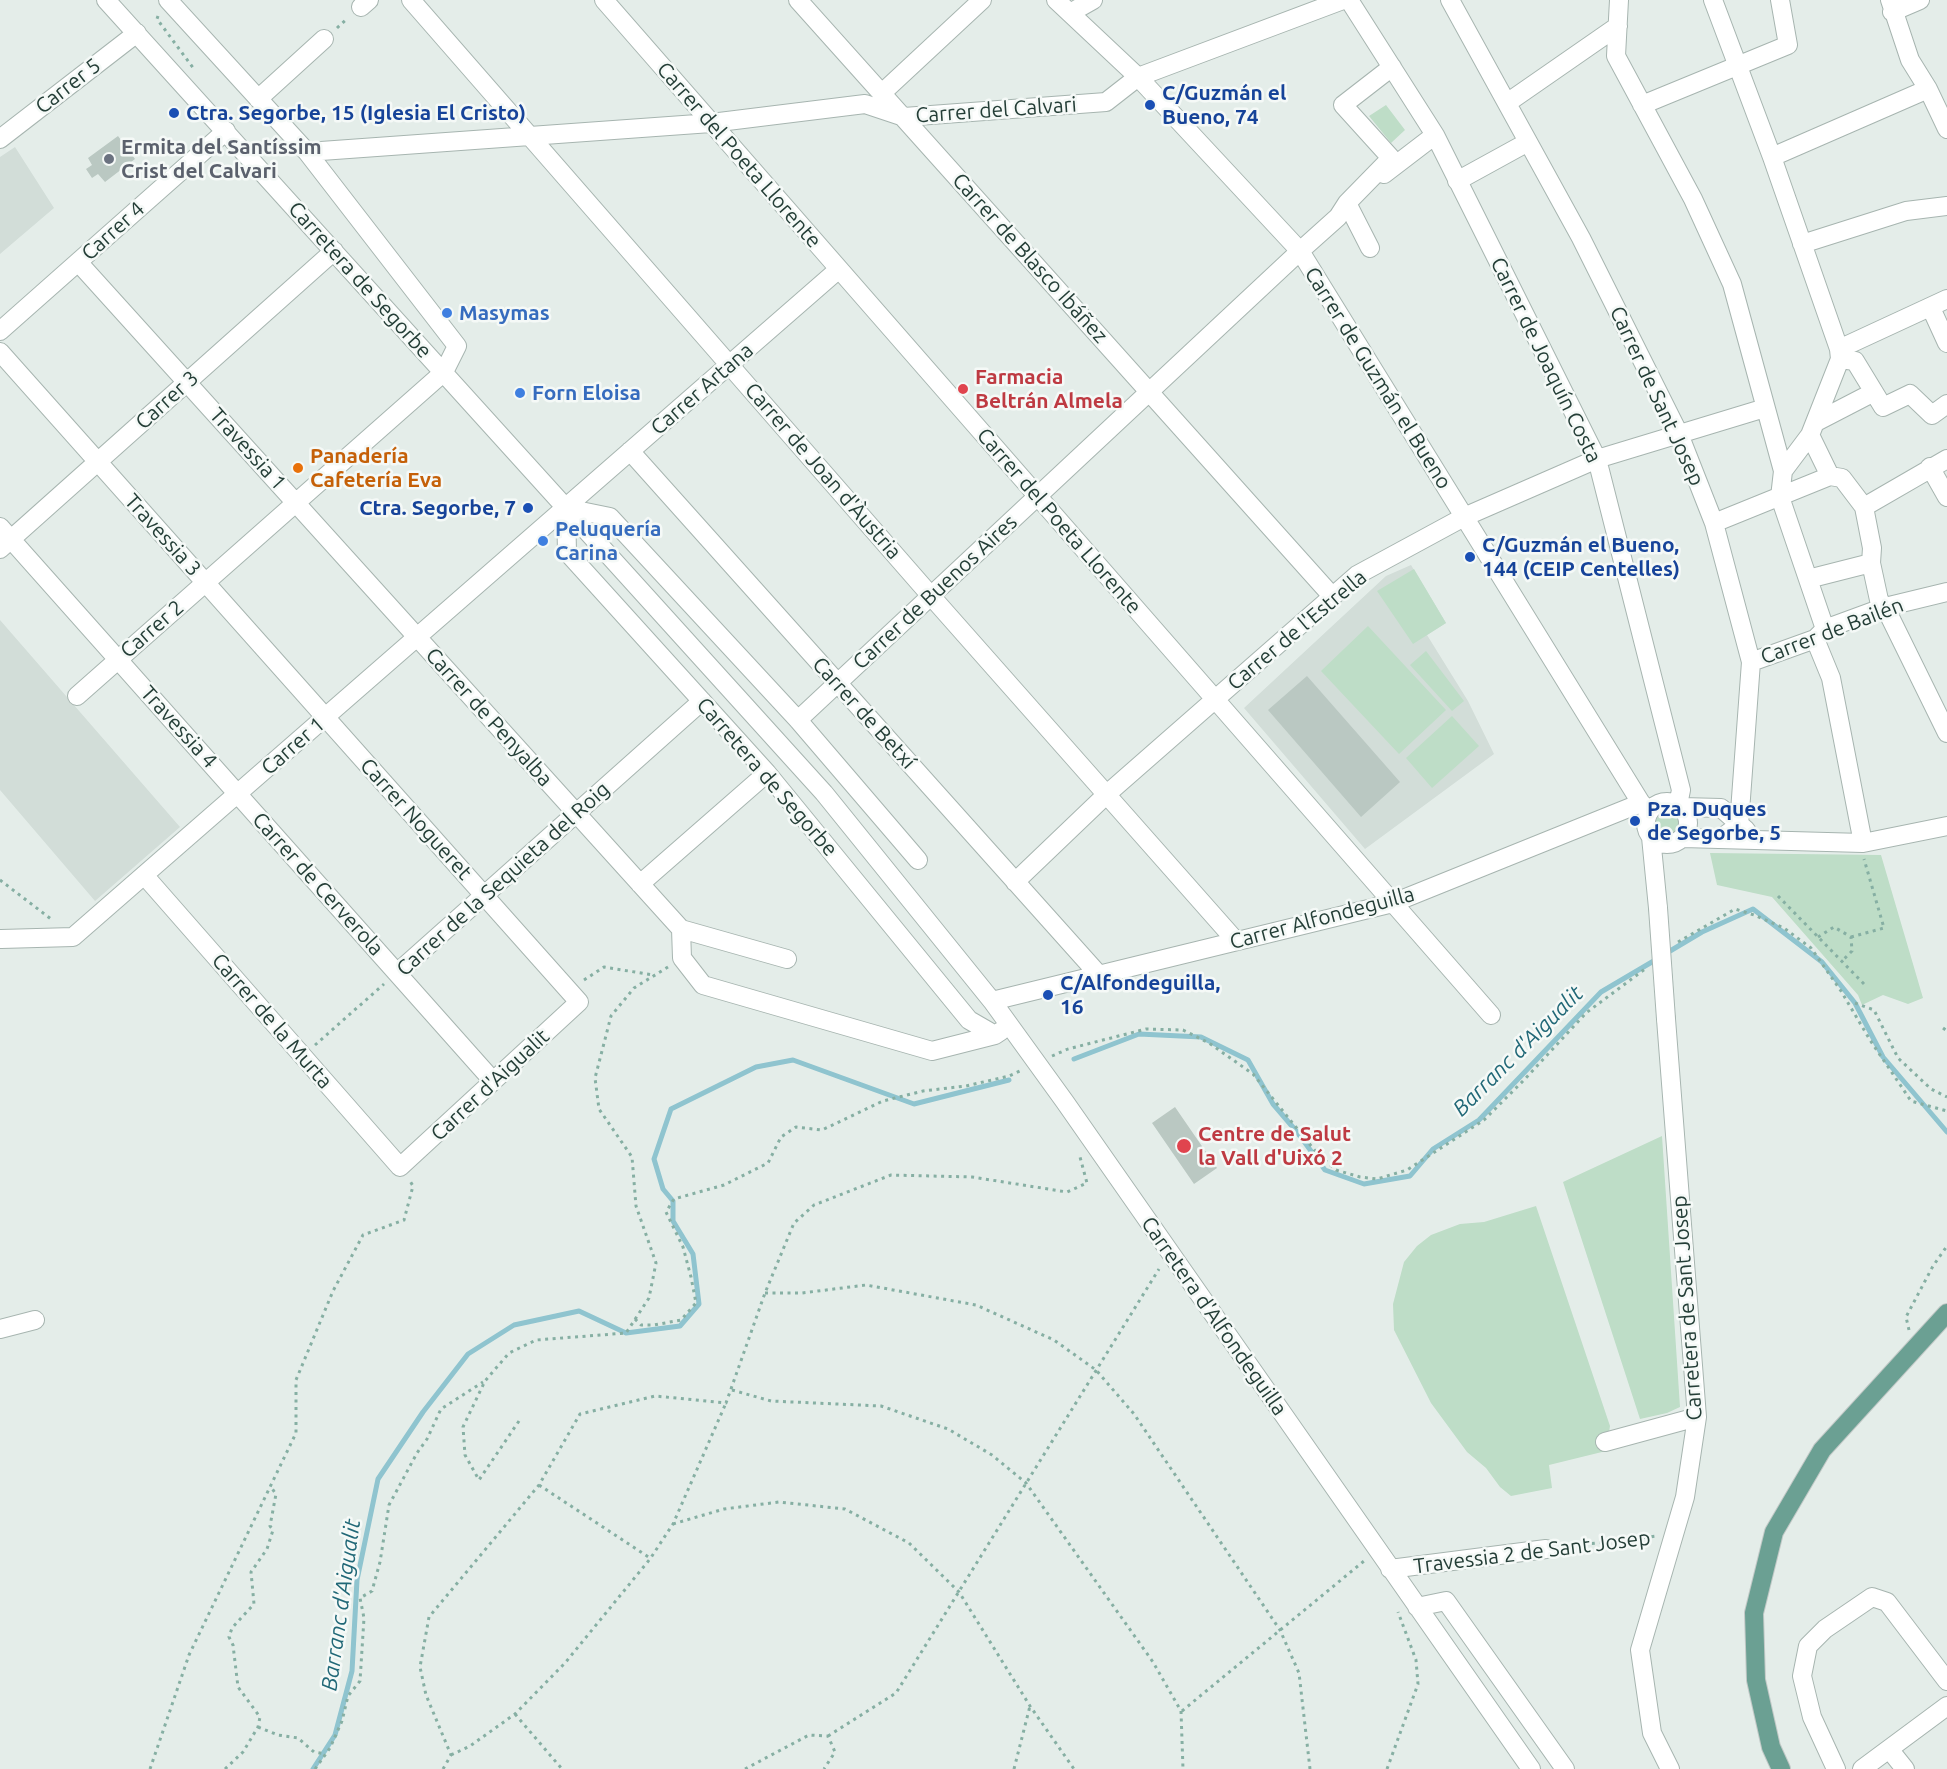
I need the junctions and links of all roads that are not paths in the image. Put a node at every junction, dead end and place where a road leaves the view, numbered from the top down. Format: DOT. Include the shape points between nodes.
graph roads {
  1 [pos="106,0"];
  2 [pos="411,0"];
  3 [pos="604,0"];
  4 [pos="798,0"];
  5 [pos="982,0"];
  6 [pos="1056,0"];
  7 [pos="1093,0"];
  8 [pos="1343,0"];
  9 [pos="1349,0"];
  10 [pos="1450,0"];
  11 [pos="1713,0"];
  12 [pos="1780,0"];
  13 [pos="1920,0"];
  14 [pos="170,2"];
  15 [pos="1619,2"];
  16 [pos="1891,6"];
  17 [pos="1070,13"];
  18 [pos="1618,26"];
  19 [pos="137,33"];
  20 [pos="324,39"];
  21 [pos="1737,66"];
  22 [pos="1392,67"];
  23 [pos="1138,77"];
  24 [pos="1928,89"];
  25 [pos="882,93"];
  26 [pos="258,99"];
  27 [pos="1507,103"];
  28 [pos="1642,105"];
  29 [pos="904,117"];
  30 [pos="711,123"];
  31 [pos="1947,129"];
  32 [pos="225,131"];
  33 [pos="1435,135"];
  34 [pos="530,136"];
  35 [pos="0,139"];
  36 [pos="1528,142"];
  37 [pos="307,152"];
  38 [pos="1772,157"];
  39 [pos="1458,181"];
  40 [pos="1347,203"];
  41 [pos="1947,206"];
  42 [pos="1802,244"];
  43 [pos="1370,249"];
  44 [pos="334,251"];
  45 [pos="1300,251"];
  46 [pos="78,262"];
  47 [pos="839,269"];
  48 [pos="1947,299"];
  49 [pos="1931,308"];
  50 [pos="0,331"];
  51 [pos="1947,344"];
  52 [pos="0,352"];
  53 [pos="1840,354"];
  54 [pos="730,364"];
  55 [pos="444,372"];
  56 [pos="187,382"];
  57 [pos="1149,391"];
  58 [pos="1879,399"];
  59 [pos="1765,408"];
  60 [pos="1946,410"];
  61 [pos="1813,428"];
  62 [pos="1679,434"];
  63 [pos="630,452"];
  64 [pos="1598,459"];
  65 [pos="1947,459"];
  66 [pos="98,462"];
  67 [pos="1930,467"];
  68 [pos="1783,471"];
  69 [pos="1830,476"];
  70 [pos="1037,496"];
  71 [pos="1780,497"];
  72 [pos="1947,497"];
  73 [pos="296,502"];
  74 [pos="1864,507"];
  75 [pos="566,508"];
  76 [pos="1464,517"];
  77 [pos="1714,524"];
  78 [pos="4,538"];
  79 [pos="1871,563"];
  80 [pos="1808,579"];
  81 [pos="205,582"];
  82 [pos="1947,592"];
  83 [pos="931,596"];
  84 [pos="1332,596"];
  85 [pos="1885,607"];
  86 [pos="1820,634"];
  87 [pos="417,637"];
  88 [pos="118,659"];
  89 [pos="1751,662"];
  90 [pos="837,683"];
  91 [pos="77,696"];
  92 [pos="1215,700"];
  93 [pos="702,701"];
  94 [pos="326,717"];
  95 [pos="798,720"];
  96 [pos="1947,733"];
  97 [pos="766,772"];
  98 [pos="238,794"];
  99 [pos="1107,794"];
  100 [pos="1679,806"];
  101 [pos="1645,807"];
  102 [pos="576,813"];
  103 [pos="1739,825"];
  104 [pos="1947,826"];
  105 [pos="1651,837"];
  106 [pos="1683,838"];
  107 [pos="1720,839"];
  108 [pos="1756,840"];
  109 [pos="1863,843"];
  110 [pos="918,861"];
  111 [pos="144,875"];
  112 [pos="1015,882"];
  113 [pos="640,884"];
  114 [pos="484,895"];
  115 [pos="1393,903"];
  116 [pos="681,929"];
  117 [pos="1,939"];
  118 [pos="1236,941"];
  119 [pos="787,958"];
  120 [pos="397,973"];
  121 [pos="1099,975"];
  122 [pos="576,998"];
  123 [pos="992,1001"];
  124 [pos="1491,1015"];
  125 [pos="1011,1026"];
  126 [pos="995,1035"];
  127 [pos="494,1081"];
  128 [pos="400,1167"];
  129 [pos="1947,1313"];
  130 [pos="35,1320"];
  131 [pos="0,1329"];
  132 [pos="1697,1417"];
  133 [pos="1605,1442"];
  134 [pos="1546,1549"];
  135 [pos="1390,1569"];
  136 [pos="1417,1607"];
  137 [pos="1947,1682"];
  138 [pos="1947,1706"];
  139 [pos="1889,1749"];
  140 [pos="1531,1769"];
  141 [pos="1565,1769"];
  142 [pos="1670,1769"];
  143 [pos="1781,1769"];
  144 [pos="1836,1769"];
  145 [pos="1862,1769"];
  146 [pos="1905,1769"];
  1 -- 19 [label="street, Carretera de Segorbe"];
  2 -- 34 [label="street, Carrer de Joan d'Àustria"];
  3 -- 30 [label="street, Carrer del Poeta Llorente"];
  4 -- 25 [label="street, Carrer de Blasco Ibáñez"];
  5 -- 25 [label="street"];
  6 -- 17 [label="street, Carrer de Guzmán el Bueno"];
  7 -- 17 [label="street"];
  8 -- 23 [label="street, Carrer del Calvari"];
  9 -- 22 [label="street"];
  10 -- 27 [label="street, Carrer de Sant Josep"];
  11 -- 21 [label="street"];
  12 -- 21 [label="street" via="1788,45"];
  13 -- 16 [label="street"];
  14 -- 26 [label="street, Carretera de Segorbe"];
  15 -- 18 [label="street"];
  16 -- 24 [label="street" via="1910,60"];
  17 -- 23 [label="street, Carrer de Guzmán el Bueno"];
  18 -- 27 [label="street"];
  18 -- 28 [label="street" via="1616,56"];
  19 -- 32 [label="street, Carretera de Segorbe"];
  19 -- 35 [label="street, Carrer 5"];
  20 -- 26 [label="street"];
  21 -- 28 [label="street"];
  21 -- 38 [label="street"];
  22 -- 33 [label="street, Carrer de Joaquín Costa"];
  22 -- 40 [label="street" via="1343,105 1391,158"];
  23 -- 29 [label="street, Carrer del Calvari" via="1106,102"];
  23 -- 45 [label="street, Carrer de Guzmán el Bueno"];
  24 -- 31 [label="street"];
  24 -- 38 [label="street"];
  25 -- 29 [label="street, Carrer de Blasco Ibáñez"];
  26 -- 37 [label="street, Carretera de Segorbe"];
  27 -- 36 [label="street, Carrer de Sant Josep"];
  28 -- 59 [label="street" via="1693,199 1732,284"];
  29 -- 30 [label="street, Carrer del Calvari" via="866,104"];
  29 -- 57 [label="street, Carrer de Blasco Ibáñez"];
  30 -- 34 [label="street, Carrer del Calvari"];
  30 -- 47 [label="street, Carrer del Poeta Llorente"];
  32 -- 44 [label="street, Carretera de Segorbe"];
  32 -- 46 [label="street, Carrer 4"];
  33 -- 39 [label="street, Carrer de Joaquín Costa"];
  33 -- 40 [label="street"];
  34 -- 37 [label="street, Carrer del Calvari"];
  34 -- 54 [label="street, Carrer de Joan d'Àustria"];
  36 -- 39 [label="street"];
  36 -- 62 [label="street, Carrer de Sant Josep"];
  37 -- 55 [label="street, Carretera de Segorbe" via="457,346"];
  38 -- 42 [label="street"];
  39 -- 64 [label="street, Carrer de Joaquín Costa"];
  40 -- 43 [label="street"];
  40 -- 45 [label="street, Carrer de Buenos Aires" via="1338,217"];
  41 -- 42 [label="street" via="1906,211"];
  42 -- 53 [label="street"];
  44 -- 55 [label="street, Carretera de Segorbe"];
  44 -- 56 [label="street, Carrer 3"];
  45 -- 57 [label="street, Carrer de Buenos Aires"];
  45 -- 76 [label="street, Carrer de Guzmán el Bueno"];
  46 -- 50 [label="street, Carrer 4"];
  46 -- 56 [label="street, Travessia 1"];
  47 -- 54 [label="street, Carrer Artana"];
  47 -- 70 [label="street, Carrer del Poeta Llorente"];
  48 -- 49 [label="street"];
  49 -- 51 [label="street"];
  49 -- 53 [label="street"];
  52 -- 66 [label="street, Travessia 3"];
  53 -- 58 [label="street" via="1855,361"];
  53 -- 61 [label="street"];
  54 -- 63 [label="street, Carrer Artana"];
  54 -- 83 [label="street, Carrer de Joan d'Àustria"];
  55 -- 73 [label="street, Carrer 2"];
  55 -- 75 [label="street, Carretera de Segorbe"];
  56 -- 66 [label="street, Carrer 3"];
  56 -- 73 [label="street, Travessia 1"];
  57 -- 70 [label="street, Carrer de Buenos Aires"];
  57 -- 84 [label="street, Carrer de Blasco Ibáñez"];
  58 -- 60 [label="street" via="1910,394 1932,415"];
  58 -- 61 [label="street"];
  59 -- 62 [label="street, Carrer de l'Estrella"];
  59 -- 68 [label="street"];
  61 -- 68 [label="street"];
  61 -- 69 [label="street"];
  62 -- 64 [label="street, Carrer de l'Estrella"];
  62 -- 77 [label="street, Carrer de Sant Josep"];
  63 -- 75 [label="street, Carrer Artana"];
  63 -- 90 [label="street, Carrer de Betxí"];
  64 -- 76 [label="street, Carrer de l'Estrella"];
  64 -- 100 [label="street, Carrer de Joaquín Costa" via="1680,790"];
  65 -- 67 [label="street"];
  66 -- 78 [label="street, Carrer 3"];
  66 -- 81 [label="street, Travessia 3"];
  67 -- 72 [label="street"];
  67 -- 74 [label="street"];
  68 -- 71 [label="street"];
  69 -- 71 [label="street"];
  69 -- 74 [label="street" via="1842,478"];
  70 -- 83 [label="street, Carrer de Buenos Aires"];
  70 -- 92 [label="street, Carrer del Poeta Llorente"];
  71 -- 77 [label="street"];
  71 -- 80 [label="street"];
  73 -- 81 [label="street, Carrer 2"];
  73 -- 87 [label="street, Travessia 1"];
  74 -- 79 [label="street"];
  75 -- 87 [label="street, Carrer 1"];
  75 -- 93 [label="street, Carretera de Segorbe" via="567,552"];
  75 -- 95 [label="street" via="610,518"];
  75 -- 123 [label="street, Carretera de Segorbe" via="824,793"];
  76 -- 84 [label="street, Carrer de l'Estrella" via="1357,575"];
  76 -- 101 [label="street, Carrer de Guzmán el Bueno"];
  77 -- 89 [label="street, Carrer de Sant Josep"];
  78 -- 88 [label="street, Travessia 4"];
  79 -- 80 [label="street"];
  79 -- 85 [label="street" via="1879,600"];
  80 -- 86 [label="street"];
  81 -- 88 [label="street, Carrer 2"];
  81 -- 94 [label="street, Travessia 3"];
  82 -- 85 [label="street, Carrer de Bailén"];
  83 -- 90 [label="street, Carrer de Buenos Aires"];
  83 -- 99 [label="street, Carrer de Joan d'Àustria"];
  84 -- 92 [label="street, Carrer de l'Estrella"];
  85 -- 86 [label="street, Carrer de Bailén"];
  85 -- 96 [label="street"];
  86 -- 89 [label="street, Carrer de Bailén"];
  86 -- 109 [label="street"];
  87 -- 94 [label="street, Carrer 1"];
  87 -- 102 [label="street, Carrer de Penyalba"];
  88 -- 91 [label="street, Carrer 2"];
  88 -- 98 [label="street, Travessia 4"];
  89 -- 103 [label="street, Carrer de Sant Josep"];
  90 -- 95 [label="street, Carrer de Buenos Aires"];
  90 -- 112 [label="street, Carrer de Betxí"];
  92 -- 99 [label="street, Carrer de l'Estrella"];
  92 -- 115 [label="street, Carrer del Poeta Llorente"];
  93 -- 97 [label="street, Carretera de Segorbe"];
  93 -- 102 [label="street, Carrer de la Sequieta del Roig"];
  94 -- 98 [label="street, Carrer 1"];
  94 -- 114 [label="street, Carrer Nogueret"];
  95 -- 110 [label="street"];
  97 -- 113 [label="street"];
  97 -- 126 [label="street, Carretera de Segorbe" via="969,1020"];
  98 -- 111 [label="street, Carrer 1"];
  98 -- 120 [label="street, Carrer de Cerverola"];
  99 -- 112 [label="street, Carrer de l'Estrella"];
  99 -- 118 [label="street, Carrer de Joan d'Àustria"];
  100 -- 101 [label="street" via="1666,802"];
  100 -- 103 [label="street" via="1721,808"];
  100 -- 106 [label="street" via="1686,812 1689,825"];
  101 -- 105 [label="street"];
  101 -- 115 [label="street, Carrer Alfondeguilla"];
  102 -- 113 [label="street, Carrer de Penyalba"];
  102 -- 114 [label="street, Carrer de la Sequieta del Roig"];
  103 -- 107 [label="street"];
  103 -- 108 [label="street"];
  104 -- 109 [label="street"];
  105 -- 106 [label="street" via="1667,844"];
  105 -- 132 [label="street, Carretera de Sant Josep, bridge"];
  106 -- 107 [label="street"];
  107 -- 108 [label="street"];
  108 -- 109 [label="street"];
  111 -- 117 [label="street, Carrer 1" via="73,937"];
  111 -- 128 [label="street, Carrer de la Murta"];
  112 -- 121 [label="street, Carrer de Betxí"];
  113 -- 116 [label="street, Carrer de Penyalba"];
  114 -- 120 [label="street, Carrer de la Sequieta del Roig"];
  114 -- 122 [label="street, Carrer Nogueret"];
  115 -- 118 [label="street, Carrer Alfondeguilla"];
  115 -- 124 [label="street, Carrer del Poeta Llorente"];
  116 -- 119 [label="street"];
  116 -- 126 [label="street" via="682,958 703,985 932,1051"];
  118 -- 121 [label="street, Carrer Alfondeguilla"];
  120 -- 127 [label="street, Carrer de Cerverola"];
  121 -- 123 [label="street, Carrer Alfondeguilla"];
  122 -- 127 [label="street, Carrer d'Aigualit"];
  123 -- 125 [label="street, Carretera de Segorbe"];
  125 -- 126 [label="street"];
  125 -- 135 [label="street, Carretera d'Alfondeguilla"];
  127 -- 128 [label="street, Carrer d'Aigualit"];
  129 -- 143 [label="main road" via="1822,1450 1774,1532 1754,1613 1756,1680 1771,1747"];
  130 -- 131 [label="street"];
  132 -- 133 [label="street"];
  132 -- 142 [label="street, Carretera de Sant Josep" via="1685,1497 1641,1650 1652,1733"];
  134 -- 135 [label="street, Travessia 2 de Sant Josep"];
  135 -- 136 [label="street, Carretera d'Alfondeguilla"];
  136 -- 140 [label="street, Carretera d'Alfondeguilla"];
  136 -- 141 [label="street" via="1446,1601"];
  137 -- 144 [label="street" via="1887,1602 1872,1597 1825,1629 1808,1646 1802,1676 1812,1717"];
  138 -- 139 [label="street"];
  139 -- 145 [label="street"];
  139 -- 146 [label="street"];
}
